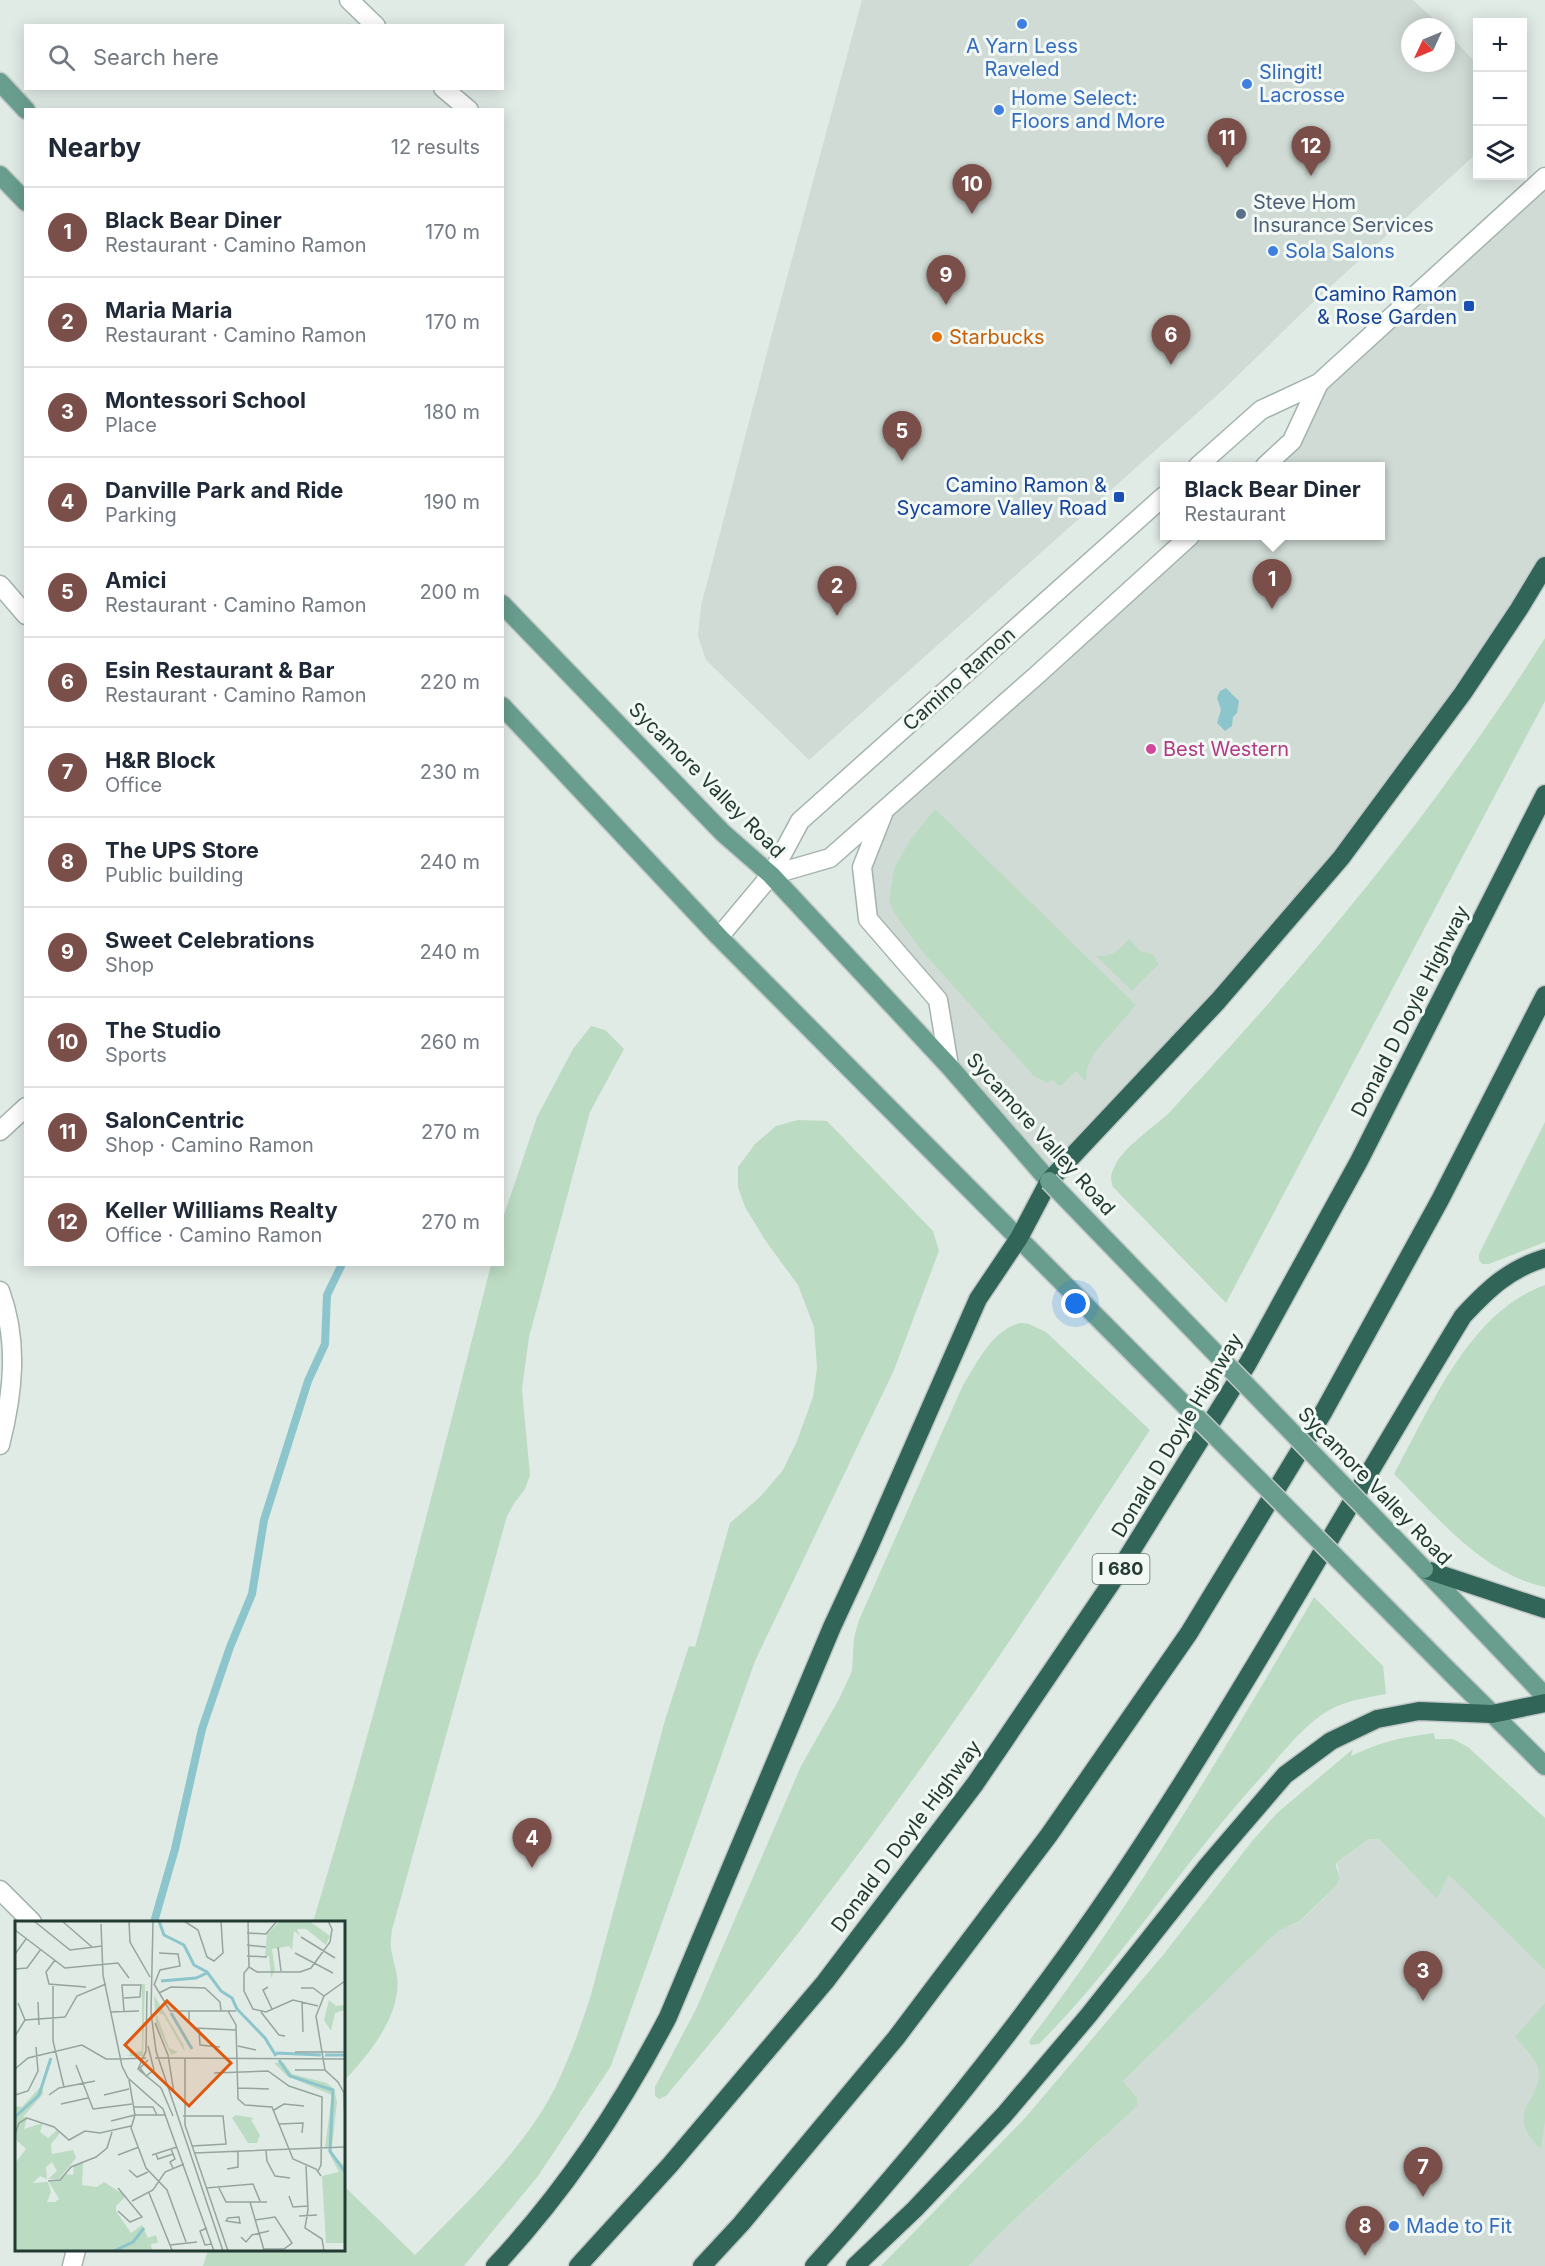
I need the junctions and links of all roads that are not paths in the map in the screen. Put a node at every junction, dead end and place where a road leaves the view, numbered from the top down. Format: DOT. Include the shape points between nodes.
graph roads {
  1 [pos="349,0"];
  2 [pos="374,24"];
  3 [pos="0,82"];
  4 [pos="445,90"];
  5 [pos="24,108"];
  6 [pos="467,108"];
  7 [pos="0,175"];
  8 [pos="1545,177"];
  9 [pos="24,200"];
  10 [pos="1319,383"];
  11 [pos="1202,462"];
  12 [pos="1269,462"];
  13 [pos="1160,500"];
  14 [pos="1186,540"];
  15 [pos="1545,566"];
  16 [pos="0,585"];
  17 [pos="504,606"];
  18 [pos="24,613"];
  19 [pos="504,708"];
  20 [pos="1545,794"];
  21 [pos="885,809"];
  22 [pos="771,875"];
  23 [pos="719,937"];
  24 [pos="1545,995"];
  25 [pos="949,1066"];
  26 [pos="24,1109"];
  27 [pos="0,1131"];
  28 [pos="1049,1181"];
  29 [pos="1019,1238"];
  30 [pos="1545,1258"];
  31 [pos="0,1291"];
  32 [pos="0,1446"];
  33 [pos="1424,1569"];
  34 [pos="1545,1609"];
  35 [pos="1545,1696"];
  36 [pos="1545,1703"];
  37 [pos="1492,1714"];
  38 [pos="1545,1766"];
  39 [pos="0,1890"];
  40 [pos="30,1921"];
  41 [pos="76,2251"];
  42 [pos="72,2266"];
  43 [pos="495,2266"];
  44 [pos="578,2266"];
  45 [pos="702,2266"];
  46 [pos="814,2266"];
  47 [pos="855,2266"];
  1 -- 2 [label="street"];
  3 -- 5 [label="main road"];
  4 -- 6 [label="street"];
  7 -- 9 [label="main road"];
  8 -- 10 [label="street"];
  10 -- 11 [label="street" via="1261,410"];
  10 -- 12 [label="street" via="1293,441"];
  13 -- 22 [label="street, Camino Ramon" via="800,821"];
  14 -- 21 [label="street"];
  15 -- 28 [label="highway" via="1463,693 1341,858 1218,1001"];
  16 -- 18 [label="street"];
  17 -- 22 [label="main road, Sycamore Valley Road" via="723,833"];
  19 -- 23 [label="main road"];
  20 -- 44 [label="highway, Donald D Doyle Highway / I 680" via="1359,1161 1248,1364 1112,1582 975,1784 825,1982 670,2166"];
  21 -- 22 [label="street" via="830,858"];
  21 -- 25 [label="street" via="862,867 868,919 938,1000"];
  22 -- 23 [label="street, Camino Ramon"];
  22 -- 25 [label="main road, Sycamore Valley Road"];
  23 -- 29 [label="main road"];
  24 -- 45 [label="highway" via="1440,1200 1324,1411 1189,1633 1049,1835 896,2038"];
  25 -- 28 [label="main road, Sycamore Valley Road"];
  26 -- 27 [label="street"];
  28 -- 29 [label="highway"];
  28 -- 33 [label="main road, Sycamore Valley Road, bridge"];
  29 -- 37 [label="main road, bridge"];
  29 -- 43 [label="highway" via="978,1299 832,1627 668,2017 602,2131 524,2235"];
  30 -- 46 [label="highway" via="1530,1262 1492,1285 1463,1316 1192,1769 1118,1882 966,2089"];
  31 -- 32 [label="street" via="12,1337 13,1370"];
  33 -- 34 [label="highway"];
  33 -- 35 [label="main road, Sycamore Valley Road"];
  36 -- 37 [label="highway"];
  37 -- 38 [label="main road"];
  37 -- 47 [label="highway" via="1419,1711 1377,1719 1331,1741 1285,1775 1004,2115"];
  39 -- 40 [label="street"];
  41 -- 42 [label="street"];
}
